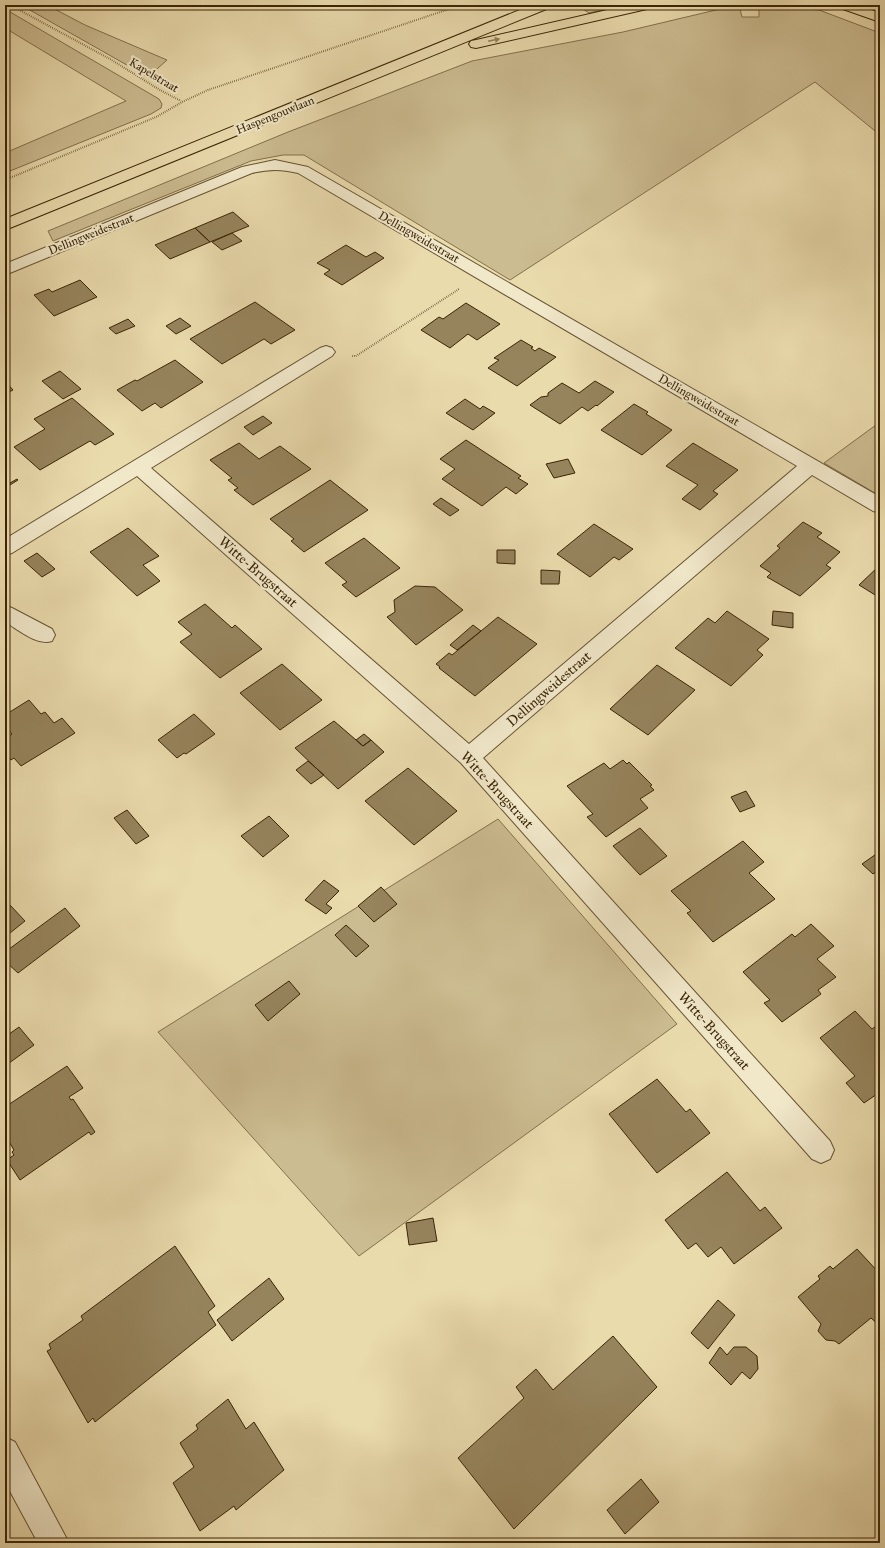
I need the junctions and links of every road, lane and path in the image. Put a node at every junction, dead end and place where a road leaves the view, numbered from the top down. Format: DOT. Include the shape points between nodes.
graph roads {
  1 [pos="10,5"];
  2 [pos="461,5"];
  3 [pos="544,5"];
  4 [pos="647,5"];
  5 [pos="845,5"];
  6 [pos="880,18"];
  7 [pos="414,58"];
  8 [pos="182,102"];
  9 [pos="5,180"];
  10 [pos="5,225"];
  11 [pos="5,270"];
  12 [pos="482,274"];
  13 [pos="326,352"];
  14 [pos="811,465"];
  15 [pos="138,467"];
  16 [pos="880,506"];
  17 [pos="5,548"];
  18 [pos="5,613"];
  19 [pos="45,635"];
  20 [pos="469,757"];
  21 [pos="821,1150"];
  22 [pos="5,1452"];
  23 [pos="54,1543"];
  1 -- 8 [label="path, Kapelstraat"];
  2 -- 8 [label="path" via="208,90"];
  3 -- 7 [label="main road, Haspengouwlaan"];
  7 -- 4 [label="main road, one-way"];
  5 -- 6 [label="main road"];
  7 -- 10 [label="main road, Haspengouwlaan"];
  8 -- 9 [label="path, Kapelstraat" via="156,117"];
  11 -- 12 [label="street, Dellingweidestraat" via="247,170 267,164 279,164 303,170"];
  12 -- 13 [label="path" via="356,356"];
  12 -- 14 [label="street, Dellingweidestraat"];
  13 -- 15 [label="street"];
  14 -- 16 [label="street, Dellingweidestraat"];
  14 -- 20 [label="street, Dellingweidestraat"];
  15 -- 17 [label="street"];
  15 -- 20 [label="street, Witte-Brugstraat"];
  18 -- 19 [label="street"];
  20 -- 21 [label="street, Witte-Brugstraat"];
  22 -- 23 [label="street"];
}
